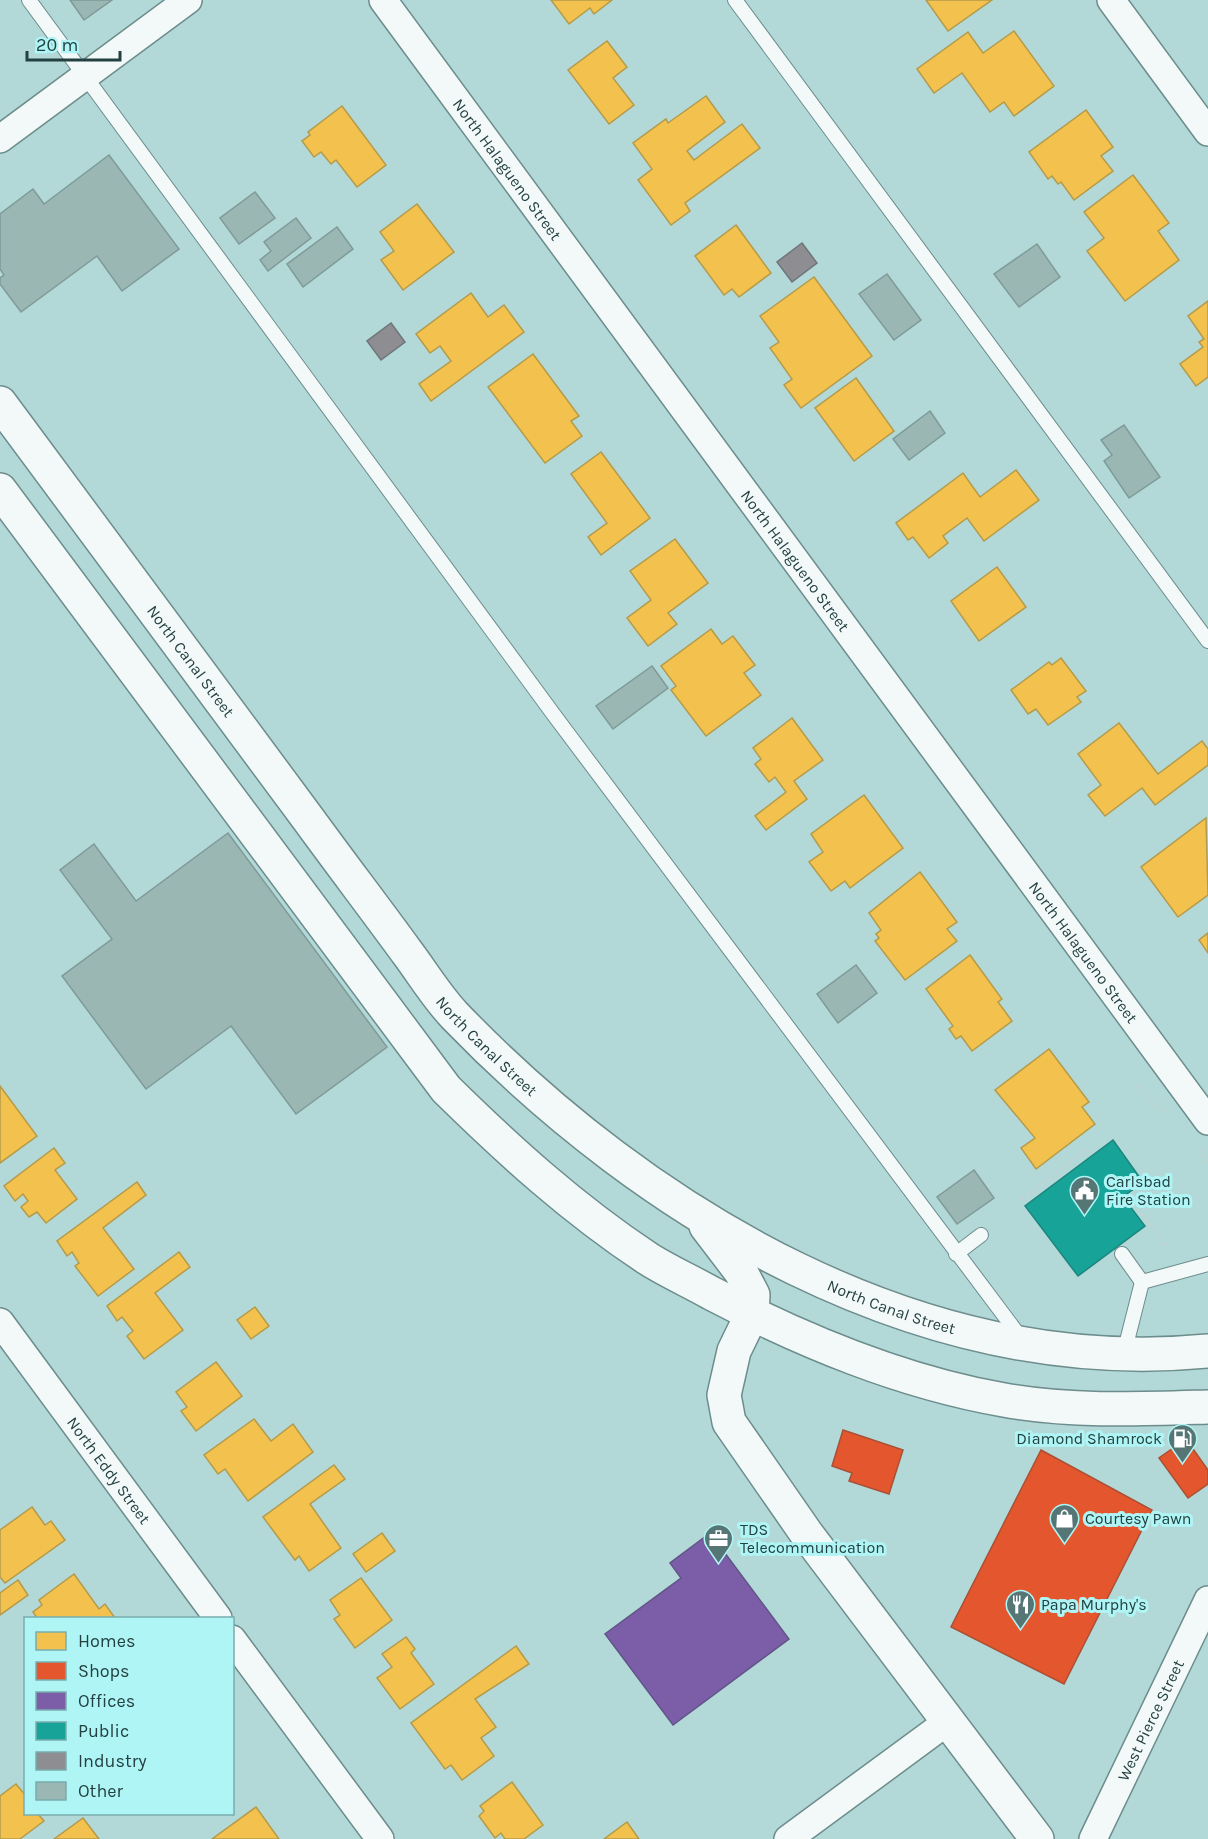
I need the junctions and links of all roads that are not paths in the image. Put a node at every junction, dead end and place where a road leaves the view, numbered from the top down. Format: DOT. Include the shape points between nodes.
graph roads {
  1 [pos="29,0"];
  2 [pos="188,0"];
  3 [pos="382,0"];
  4 [pos="735,0"];
  5 [pos="1111,0"];
  6 [pos="86,76"];
  7 [pos="1208,132"];
  8 [pos="0,139"];
  9 [pos="0,403"];
  10 [pos="0,490"];
  11 [pos="1208,641"];
  12 [pos="1208,1121"];
  13 [pos="694,1212"];
  14 [pos="981,1235"];
  15 [pos="956,1254"];
  16 [pos="1122,1254"];
  17 [pos="1208,1264"];
  18 [pos="1142,1282"];
  19 [pos="752,1314"];
  20 [pos="0,1322"];
  21 [pos="1024,1342"];
  22 [pos="1208,1351"];
  23 [pos="1123,1355"];
  24 [pos="1208,1407"];
  25 [pos="1208,1600"];
  26 [pos="217,1617"];
  27 [pos="234,1642"];
  28 [pos="947,1722"];
  29 [pos="380,1839"];
  30 [pos="788,1839"];
  31 [pos="1037,1839"];
  32 [pos="1093,1839"];
  1 -- 6 [label="lane"];
  2 -- 6 [label="street"];
  3 -- 12 [label="street, North Halagueno Street"];
  4 -- 11 [label="lane"];
  5 -- 7 [label="street"];
  6 -- 8 [label="street"];
  6 -- 15 [label="lane"];
  9 -- 13 [label="main road, North Canal Street" via="451,1012 572,1122 634,1173"];
  10 -- 19 [label="main road" via="446,1089 514,1157 585,1214 649,1260"];
  13 -- 19 [label="main road" via="741,1272 753,1295"];
  13 -- 21 [label="main road, North Canal Street" via="831,1285 964,1331"];
  14 -- 15 [label="lane"];
  15 -- 21 [label="lane"];
  16 -- 18 [label="lane"];
  17 -- 18 [label="lane"];
  18 -- 23 [label="lane"];
  19 -- 24 [label="main road" via="869,1364 1005,1400 1135,1409"];
  19 -- 28 [label="main road" via="734,1351 724,1395 729,1422"];
  20 -- 26 [label="street, North Eddy Street"];
  21 -- 23 [label="main road, North Canal Street"];
  22 -- 23 [label="main road, North Canal Street"];
  25 -- 32 [label="street, West Pierce Street"];
  27 -- 29 [label="street"];
  28 -- 30 [label="street"];
  28 -- 31 [label="main road"];
}
